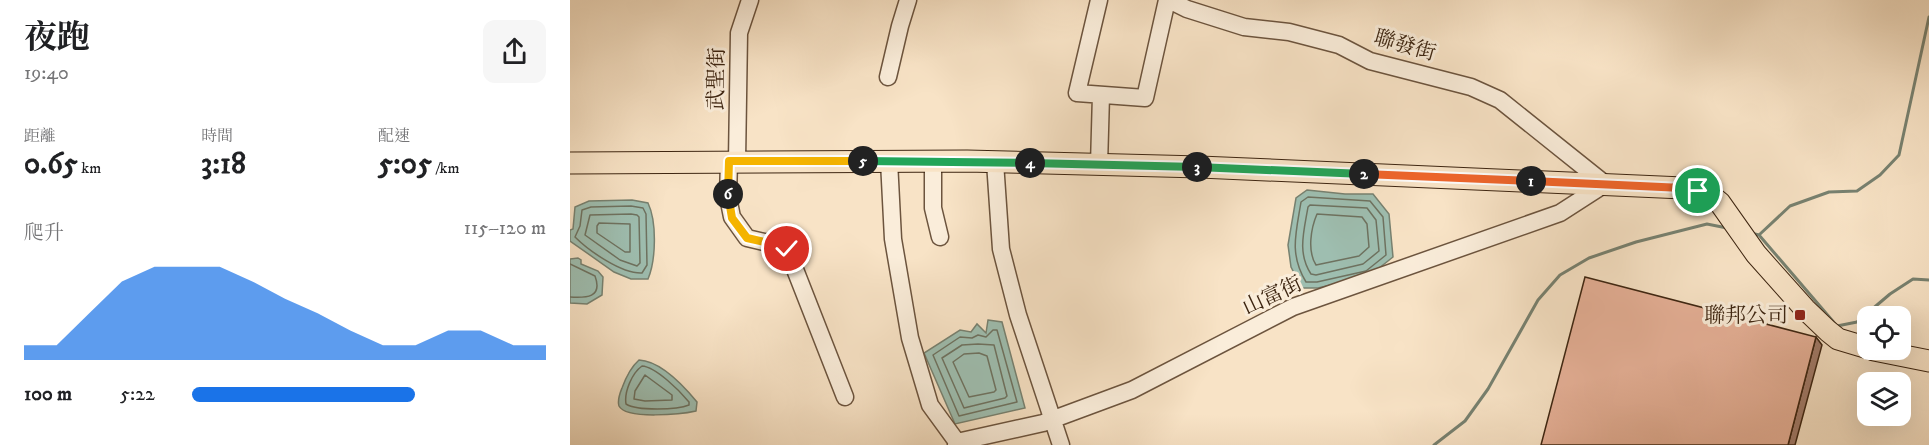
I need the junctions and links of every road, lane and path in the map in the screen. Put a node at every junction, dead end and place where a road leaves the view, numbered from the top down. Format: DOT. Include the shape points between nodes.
graph roads {
  1 [pos="750,0"];
  2 [pos="908,0"];
  3 [pos="1099,0"];
  4 [pos="1168,0"];
  5 [pos="888,77"];
  6 [pos="1101,95"];
  7 [pos="733,161"];
  8 [pos="889,161"];
  9 [pos="933,161"];
  10 [pos="995,162"];
  11 [pos="570,163"];
  12 [pos="1100,165"];
  13 [pos="1605,184"];
  14 [pos="940,237"];
  15 [pos="1857,345"];
  16 [pos="1911,357"];
  17 [pos="1929,361"];
  18 [pos="845,397"];
  19 [pos="1052,420"];
  20 [pos="956,444"];
  21 [pos="1061,445"];
  1 -- 7 [label="street, 武聖街" via="739,33"];
  2 -- 5 [label="street"];
  3 -- 6 [label="street" via="1077,93"];
  4 -- 6 [label="street" via="1145,98"];
  4 -- 13 [label="street, 聯發街" via="1245,27 1289,32 1339,45 1370,61 1471,87 1500,100"];
  6 -- 12 [label="street"];
  7 -- 8 [label="main road"];
  7 -- 11 [label="main road"];
  7 -- 18 [label="street, 武聖街" via="728,197 732,218 747,238 787,249"];
  8 -- 9 [label="main road"];
  8 -- 20 [label="street" via="893,239 910,338 930,405"];
  9 -- 10 [label="main road"];
  9 -- 14 [label="street" via="933,208"];
  10 -- 12 [label="main road"];
  10 -- 19 [label="street" via="1001,249"];
  12 -- 13 [label="main road"];
  13 -- 15 [label="main road" via="1683,188 1709,194 1804,309 1838,339"];
  13 -- 19 [label="street, 山富街" via="1560,213 1293,308 1132,390"];
  16 -- 17 [label="main road"];
  19 -- 20 [label="street, 山富街"];
  19 -- 21 [label="street"];
}
